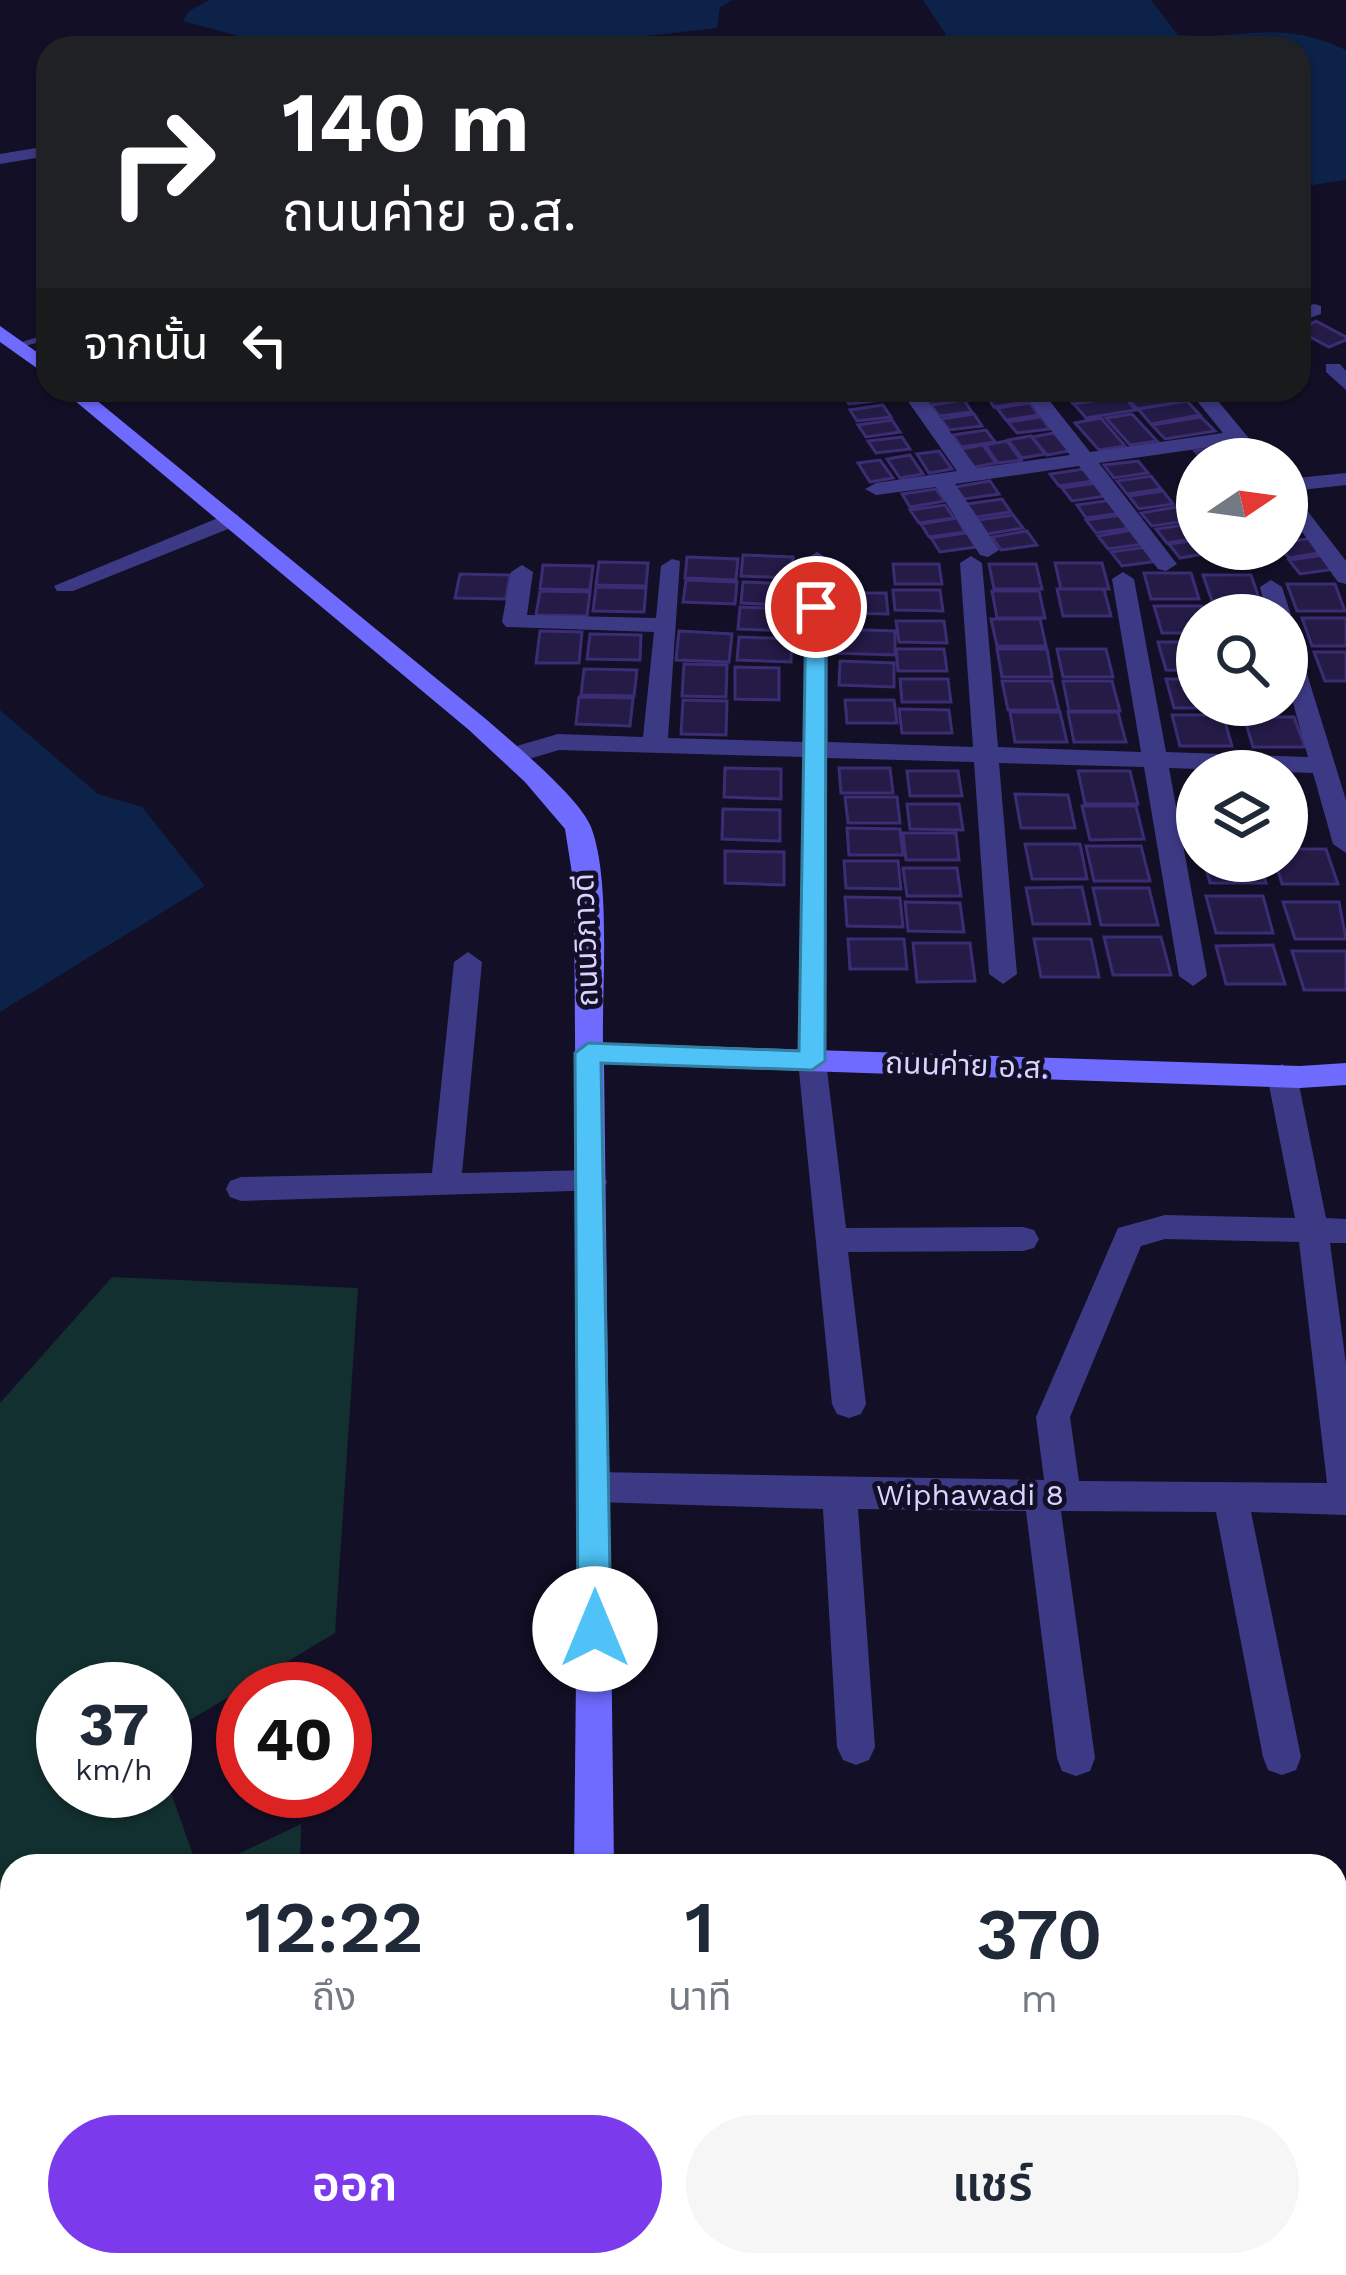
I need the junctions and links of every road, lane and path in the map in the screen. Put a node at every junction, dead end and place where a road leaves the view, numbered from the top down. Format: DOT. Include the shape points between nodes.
graph roads {
  1 [pos="36,153"];
  2 [pos="0,159"];
  3 [pos="36,338"];
  4 [pos="6,342"];
  5 [pos="36,362"];
  6 [pos="87,402"];
  7 [pos="919,402"];
  8 [pos="1041,402"];
  9 [pos="1208,402"];
  10 [pos="1237,437"];
  11 [pos="1087,459"];
  12 [pos="971,476"];
  13 [pos="1346,479"];
  14 [pos="942,480"];
  15 [pos="1308,483"];
  16 [pos="875,490"];
  17 [pos="230,520"];
  18 [pos="1308,525"];
  19 [pos="817,559"];
  20 [pos="1166,564"];
  21 [pos="672,566"];
  22 [pos="522,572"];
  23 [pos="1346,577"];
  24 [pos="1123,579"];
  25 [pos="65,586"];
  26 [pos="1271,586"];
  27 [pos="1273,594"];
  28 [pos="664,625"];
  29 [pos="1308,711"];
  30 [pos="655,744"];
  31 [pos="813,750"];
  32 [pos="986,755"];
  33 [pos="512,756"];
  34 [pos="1155,760"];
  35 [pos="1324,765"];
  36 [pos="1346,844"];
  37 [pos="469,962"];
  38 [pos="1003,974"];
  39 [pos="1193,976"];
  40 [pos="588,1053"];
  41 [pos="812,1061"];
  42 [pos="1346,1074"];
  43 [pos="1282,1075"];
  44 [pos="592,1182"];
  45 [pos="446,1184"];
  46 [pos="241,1189"];
  47 [pos="1329,1230"];
  48 [pos="1023,1239"];
  49 [pos="831,1240"];
  50 [pos="848,1404"];
  51 [pos="595,1486"];
  52 [pos="840,1494"];
  53 [pos="1052,1495"];
  54 [pos="1232,1498"];
  55 [pos="1346,1499"];
  56 [pos="856,1747"];
  57 [pos="1282,1757"];
  58 [pos="1076,1758"];
  59 [pos="594,1854"];
  1 -- 2 [label="street"];
  3 -- 4 [label="lane"];
  4 -- 5 [label="street"];
  6 -- 17 [label="street, ถนนวิภาวดี"];
  7 -- 12 [label="street"];
  8 -- 11 [label="street"];
  9 -- 10 [label="street"];
  10 -- 11 [label="street"];
  11 -- 12 [label="street"];
  11 -- 20 [label="street"];
  12 -- 14 [label="street"];
  13 -- 15 [label="street"];
  14 -- 16 [label="street"];
  14 -- 32 [label="street" via="980,556"];
  17 -- 25 [label="street"];
  17 -- 33 [label="street, ถนนวิภาวดี"];
  18 -- 23 [label="street"];
  19 -- 31 [label="street"];
  21 -- 28 [label="street"];
  22 -- 28 [label="street" via="514,622"];
  24 -- 34 [label="street"];
  26 -- 27 [label="street"];
  28 -- 30 [label="street"];
  29 -- 35 [label="street"];
  30 -- 31 [label="street"];
  30 -- 33 [label="street" via="558,742"];
  31 -- 32 [label="street"];
  31 -- 41 [label="street"];
  32 -- 34 [label="street"];
  32 -- 38 [label="street"];
  33 -- 40 [label="street, ถนนวิภาวดี" via="578,827 587,886"];
  34 -- 35 [label="street"];
  34 -- 39 [label="street"];
  35 -- 36 [label="street"];
  37 -- 45 [label="street"];
  40 -- 41 [label="street, ถนนค่าย อ.ส."];
  40 -- 44 [label="street, ถนนวิภาวดี"];
  41 -- 43 [label="street, ถนนค่าย อ.ส."];
  41 -- 49 [label="street"];
  42 -- 43 [label="street, ถนนค่าย อ.ส."];
  43 -- 47 [label="street"];
  44 -- 45 [label="street"];
  44 -- 51 [label="street, ถนนวิภาวดี"];
  45 -- 46 [label="street"];
  47 -- 53 [label="street" via="1165,1227 1129,1237 1053,1417"];
  47 -- 55 [label="street"];
  48 -- 49 [label="street"];
  49 -- 50 [label="street"];
  51 -- 52 [label="street, Wiphawadi 8"];
  51 -- 59 [label="street, ถนนวิภาวดี"];
  52 -- 53 [label="street, Wiphawadi 8"];
  52 -- 56 [label="street"];
  53 -- 54 [label="street, Wiphawadi 8"];
  53 -- 58 [label="street"];
  54 -- 55 [label="street, Wiphawadi 8"];
  54 -- 57 [label="street"];
}
